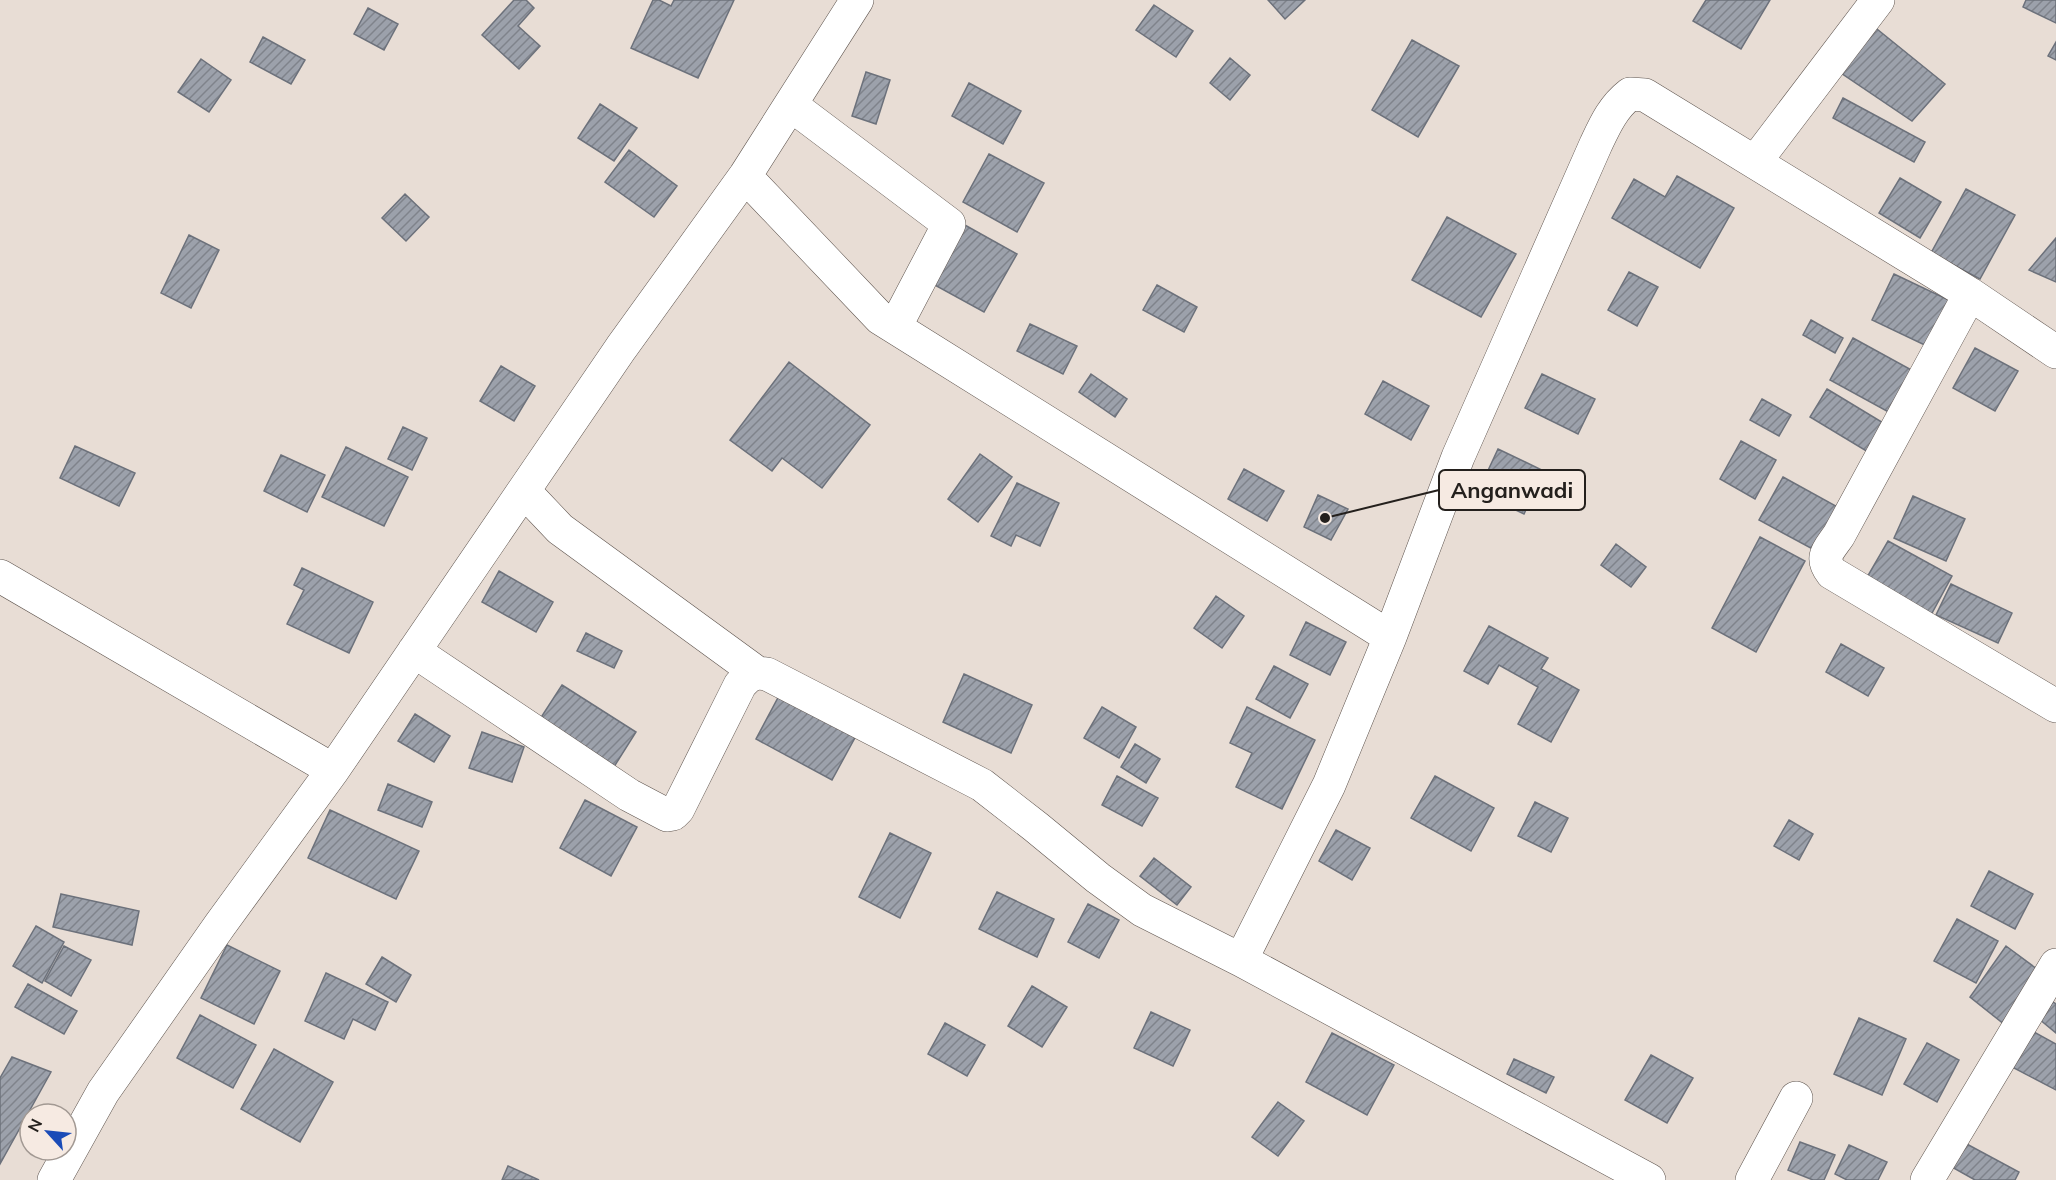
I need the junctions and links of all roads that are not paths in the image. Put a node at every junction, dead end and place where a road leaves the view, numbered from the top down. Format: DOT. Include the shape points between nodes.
graph roads {
  1 [pos="857,0"];
  2 [pos="1878,0"];
  3 [pos="790,105"];
  4 [pos="1755,162"];
  5 [pos="745,176"];
  6 [pos="1970,294"];
  7 [pos="895,327"];
  8 [pos="2056,352"];
  9 [pos="524,491"];
  10 [pos="0,576"];
  11 [pos="1390,638"];
  12 [pos="414,651"];
  13 [pos="756,672"];
  14 [pos="2056,706"];
  15 [pos="333,770"];
  16 [pos="1241,960"];
  17 [pos="2056,965"];
  18 [pos="1796,1098"];
  19 [pos="54,1180"];
  20 [pos="1649,1180"];
  21 [pos="1752,1180"];
  22 [pos="1927,1180"];
  1 -- 3 [label="street"];
  2 -- 4 [label="street"];
  3 -- 5 [label="street"];
  3 -- 7 [label="street" via="949,224"];
  4 -- 6 [label="street"];
  4 -- 11 [label="street" via="1645,95 1630,94 1621,101 1596,144 1458,457"];
  5 -- 7 [label="street" via="880,318"];
  5 -- 9 [label="street"];
  6 -- 8 [label="street"];
  6 -- 14 [label="street" via="1826,555 1825,565 1832,573"];
  7 -- 11 [label="street"];
  9 -- 12 [label="street"];
  9 -- 13 [label="street" via="560,529"];
  10 -- 15 [label="street"];
  11 -- 16 [label="street" via="1329,785"];
  12 -- 13 [label="street" via="629,795 667,815 678,808 740,685"];
  12 -- 15 [label="street"];
  13 -- 16 [label="street" via="767,674 982,785 1142,910"];
  15 -- 19 [label="street" via="103,1092"];
  16 -- 20 [label="street"];
  17 -- 22 [label="street"];
  18 -- 21 [label="street"];
}
